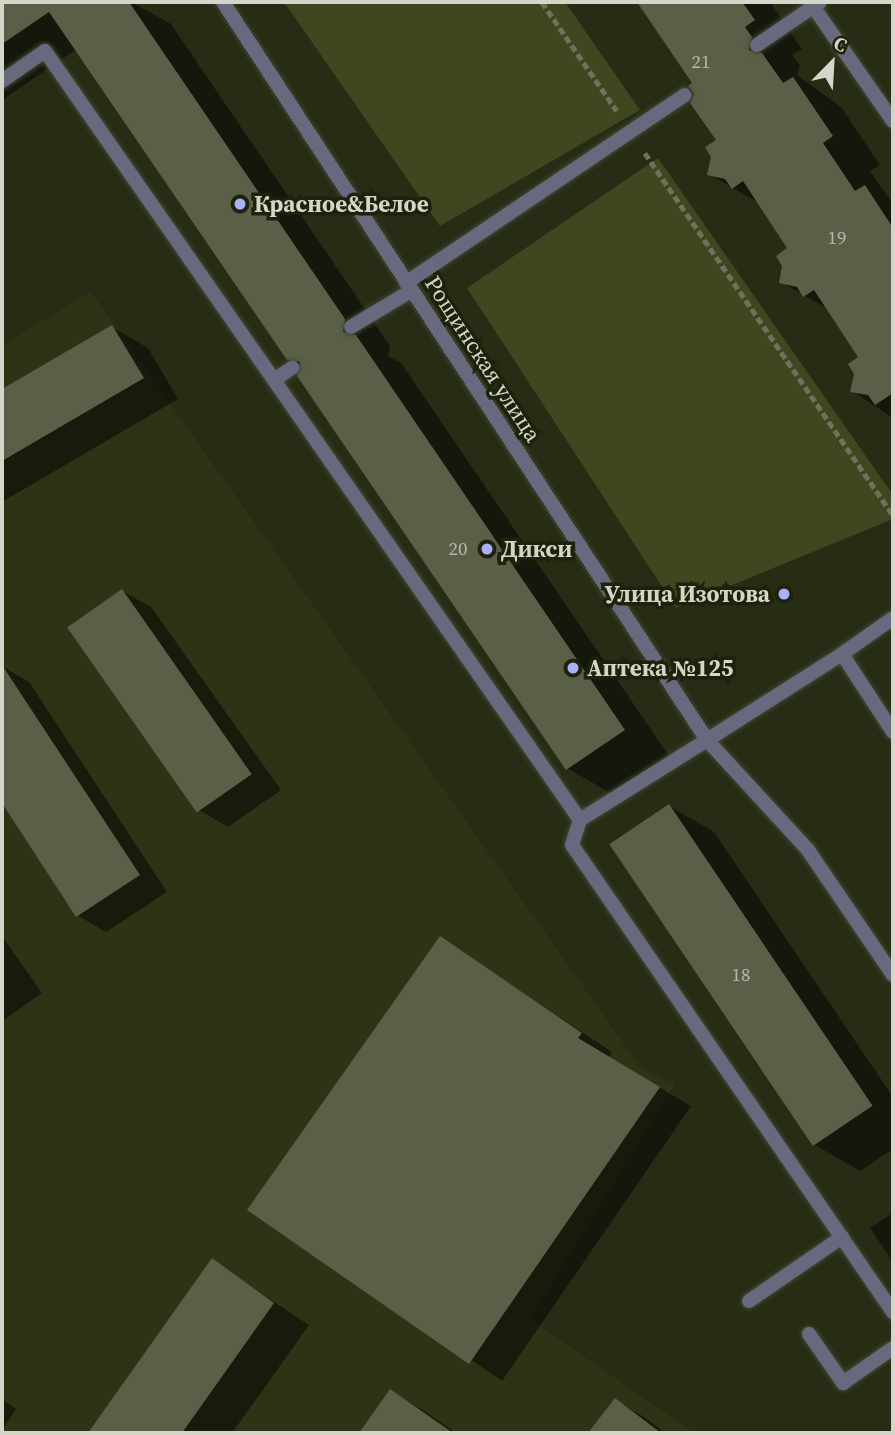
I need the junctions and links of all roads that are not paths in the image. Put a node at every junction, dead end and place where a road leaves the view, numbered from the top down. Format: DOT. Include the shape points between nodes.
graph roads {
  1 [pos="223,2"];
  2 [pos="815,3"];
  3 [pos="757,45"];
  4 [pos="2,81"];
  5 [pos="685,94"];
  6 [pos="893,121"];
  7 [pos="409,287"];
  8 [pos="351,327"];
  9 [pos="292,368"];
  10 [pos="274,380"];
  11 [pos="893,618"];
  12 [pos="842,654"];
  13 [pos="893,732"];
  14 [pos="707,740"];
  15 [pos="580,820"];
  16 [pos="891,971"];
  17 [pos="842,1237"];
  18 [pos="748,1301"];
  19 [pos="893,1312"];
  20 [pos="809,1334"];
  21 [pos="893,1348"];
  1 -- 7 [label="street, Рощинская улица"];
  2 -- 3 [label="street"];
  2 -- 6 [label="street"];
  4 -- 10 [label="street" via="45,51"];
  5 -- 7 [label="street"];
  7 -- 8 [label="street"];
  7 -- 14 [label="street, Рощинская улица"];
  9 -- 10 [label="street"];
  10 -- 15 [label="street"];
  11 -- 12 [label="street"];
  12 -- 13 [label="street"];
  12 -- 14 [label="street"];
  14 -- 15 [label="street"];
  14 -- 16 [label="street, Рощинская улица" via="808,850"];
  15 -- 17 [label="street" via="572,845"];
  17 -- 18 [label="street"];
  17 -- 19 [label="street"];
  20 -- 21 [label="street" via="843,1383"];
}
